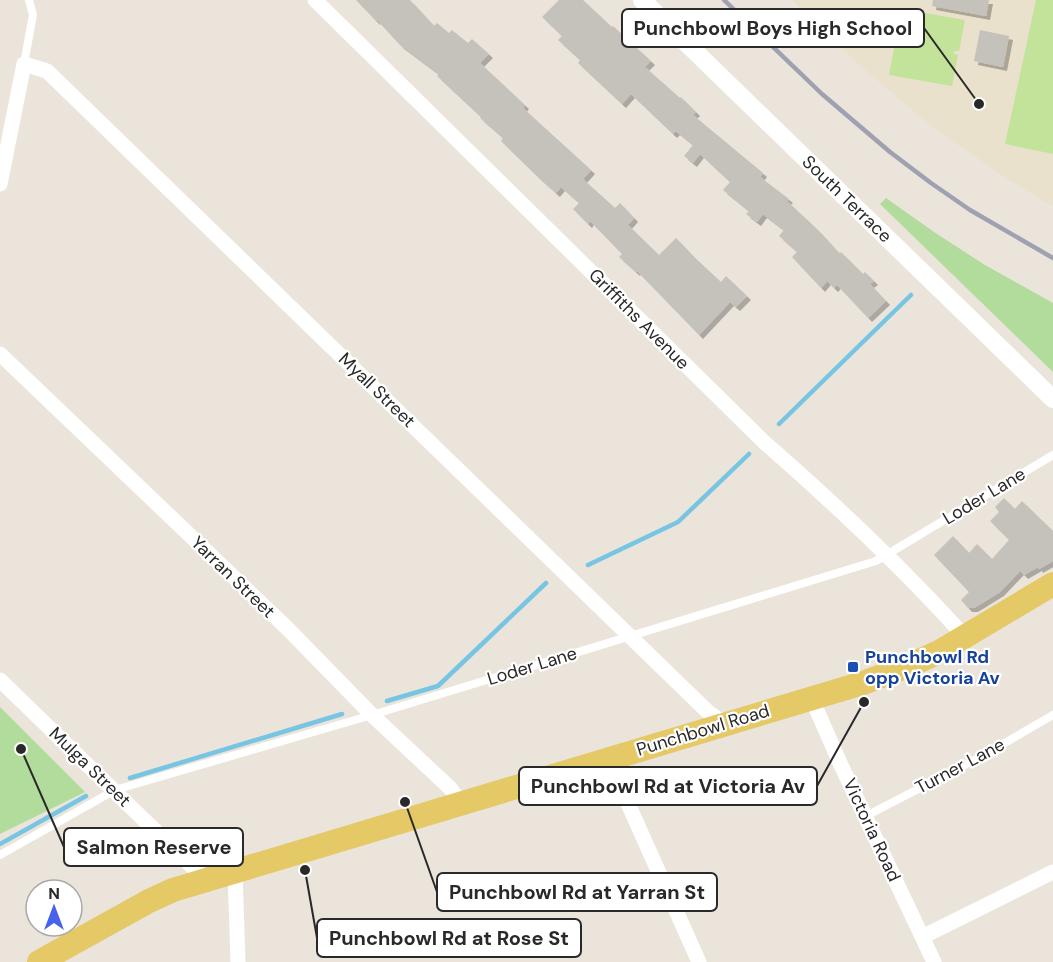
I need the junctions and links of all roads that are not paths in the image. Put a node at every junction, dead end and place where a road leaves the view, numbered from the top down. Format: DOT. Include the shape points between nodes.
graph roads {
  1 [pos="29,0"];
  2 [pos="315,0"];
  3 [pos="642,0"];
  4 [pos="24,64"];
  5 [pos="0,184"];
  6 [pos="0,354"];
  7 [pos="1053,399"];
  8 [pos="1053,455"];
  9 [pos="886,556"];
  10 [pos="1053,584"];
  11 [pos="630,635"];
  12 [pos="965,637"];
  13 [pos="0,680"];
  14 [pos="811,697"];
  15 [pos="372,715"];
  16 [pos="1053,715"];
  17 [pos="725,724"];
  18 [pos="608,759"];
  19 [pos="115,790"];
  20 [pos="461,803"];
  21 [pos="866,816"];
  22 [pos="0,855"];
  23 [pos="235,871"];
  24 [pos="1053,873"];
  25 [pos="206,880"];
  26 [pos="922,937"];
  27 [pos="39,962"];
  28 [pos="237,962"];
  29 [pos="699,962"];
  30 [pos="934,962"];
  1 -- 4 [label="lane" via="33,15"];
  2 -- 9 [label="street, Griffiths Avenue" via="765,443"];
  3 -- 7 [label="street, South Terrace"];
  4 -- 5 [label="street"];
  4 -- 11 [label="street, Myall Street" via="47,71"];
  6 -- 15 [label="street, Yarran Street" via="287,628"];
  8 -- 9 [label="lane, Loder Lane"];
  9 -- 11 [label="lane, Loder Lane"];
  9 -- 12 [label="street, Griffiths Avenue"];
  10 -- 12 [label="main road, Punchbowl Road"];
  11 -- 15 [label="lane, Loder Lane"];
  11 -- 17 [label="street, Myall Street"];
  12 -- 14 [label="main road, Punchbowl Road" via="908,666"];
  13 -- 19 [label="street, Mulga Street"];
  14 -- 17 [label="main road, Punchbowl Road"];
  14 -- 21 [label="street, Victoria Road"];
  15 -- 19 [label="lane, Loder Lane"];
  15 -- 20 [label="street, Yarran Street"];
  16 -- 21 [label="lane, Turner Lane"];
  17 -- 18 [label="main road, Punchbowl Road"];
  18 -- 20 [label="main road, Punchbowl Road"];
  18 -- 29 [label="street"];
  19 -- 22 [label="lane, Loder Lane"];
  19 -- 25 [label="street, Mulga Street"];
  20 -- 23 [label="main road, Punchbowl Road"];
  21 -- 26 [label="street, Victoria Road"];
  23 -- 25 [label="main road, Punchbowl Road"];
  23 -- 28 [label="street"];
  24 -- 26 [label="street"];
  25 -- 27 [label="main road, Punchbowl Road" via="149,900"];
  26 -- 30 [label="street, Victoria Road"];
}
